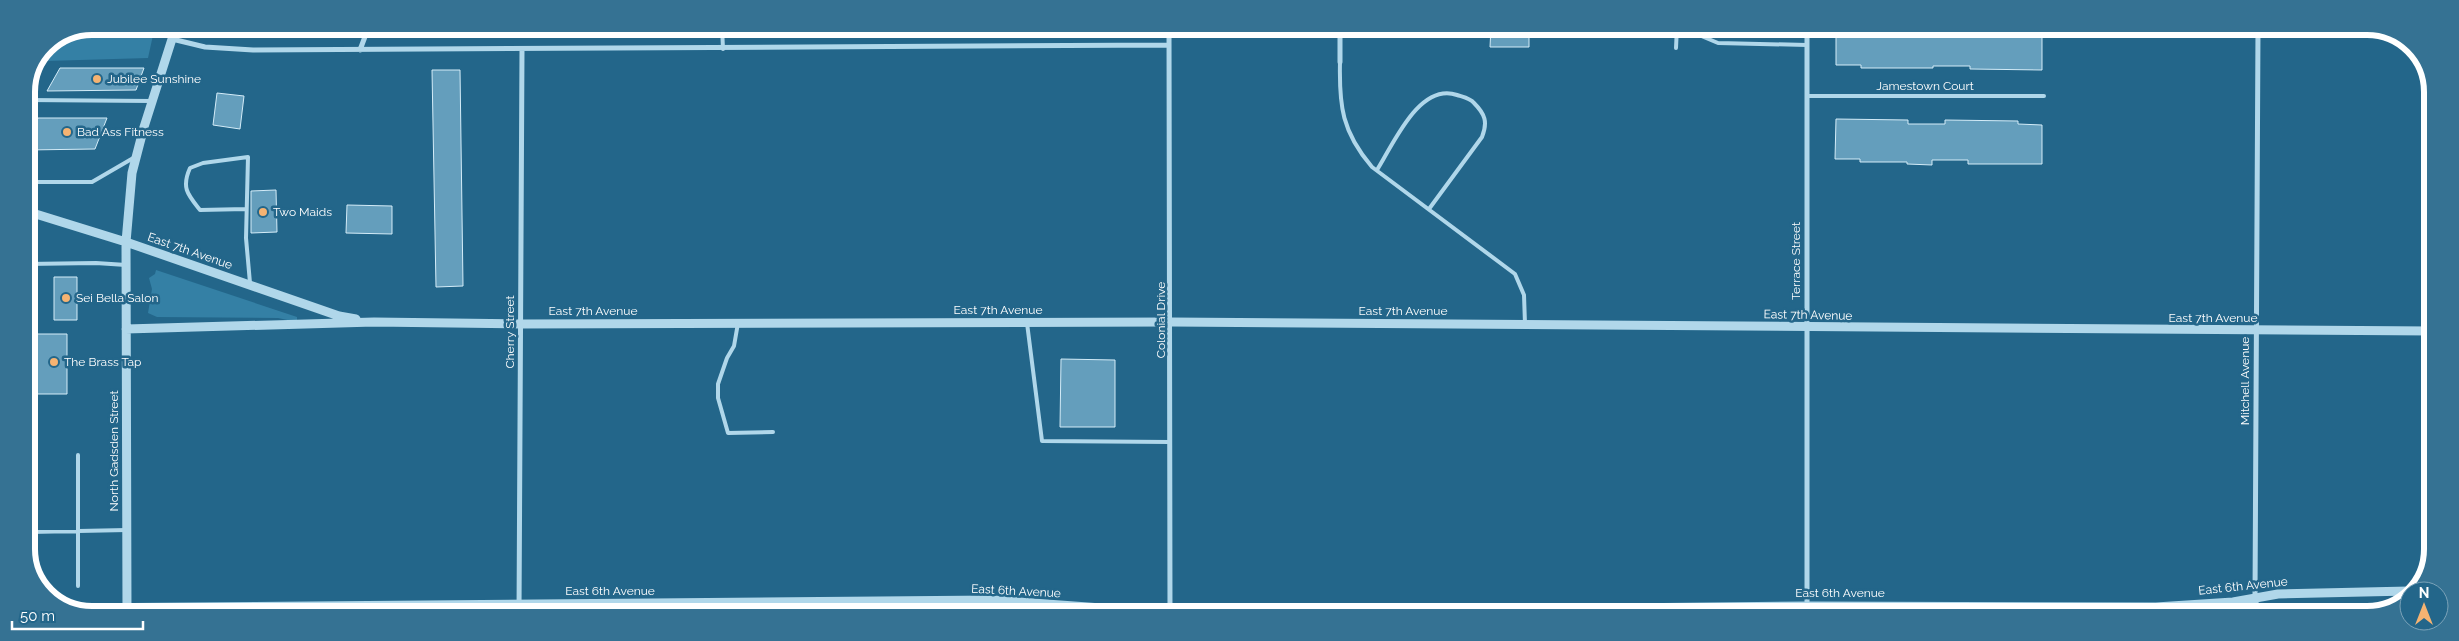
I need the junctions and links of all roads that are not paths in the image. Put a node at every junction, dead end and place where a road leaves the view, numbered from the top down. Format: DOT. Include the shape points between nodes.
graph roads {
  1 [pos="172,35"];
  2 [pos="174,35"];
  3 [pos="366,35"];
  4 [pos="722,35"];
  5 [pos="1169,35"];
  6 [pos="1340,35"];
  7 [pos="1677,35"];
  8 [pos="1697,35"];
  9 [pos="1808,35"];
  10 [pos="2258,35"];
  11 [pos="172,39"];
  12 [pos="1807,45"];
  13 [pos="1169,46"];
  14 [pos="1676,48"];
  15 [pos="722,49"];
  16 [pos="360,50"];
  17 [pos="522,50"];
  18 [pos="1340,62"];
  19 [pos="1807,96"];
  20 [pos="2044,96"];
  21 [pos="35,100"];
  22 [pos="152,101"];
  23 [pos="137,156"];
  24 [pos="1377,170"];
  25 [pos="35,182"];
  26 [pos="246,209"];
  27 [pos="1429,209"];
  28 [pos="35,214"];
  29 [pos="126,242"];
  30 [pos="35,264"];
  31 [pos="126,265"];
  32 [pos="250,286"];
  33 [pos="35,305"];
  34 [pos="374,322"];
  35 [pos="1171,322"];
  36 [pos="1027,323"];
  37 [pos="520,324"];
  38 [pos="738,324"];
  39 [pos="1524,324"];
  40 [pos="35,325"];
  41 [pos="1806,328"];
  42 [pos="126,329"];
  43 [pos="2255,331"];
  44 [pos="2424,332"];
  45 [pos="773,432"];
  46 [pos="1170,442"];
  47 [pos="78,456"];
  48 [pos="127,530"];
  49 [pos="78,531"];
  50 [pos="35,532"];
  51 [pos="78,586"];
  52 [pos="2399,591"];
  53 [pos="2255,598"];
  54 [pos="801,602"];
  55 [pos="127,606"];
  56 [pos="518,606"];
  57 [pos="639,606"];
  58 [pos="801,606"];
  59 [pos="1075,606"];
  60 [pos="1170,606"];
  61 [pos="1807,606"];
  62 [pos="2171,606"];
  63 [pos="2257,606"];
  1 -- 11 [label="street"];
  2 -- 11 [label="street, North Gadsden Street"];
  3 -- 16 [label="street"];
  4 -- 15 [label="lane"];
  5 -- 13 [label="street, Colonial Drive"];
  6 -- 18 [label="street"];
  7 -- 14 [label="lane"];
  8 -- 12 [label="lane" via="1718,44"];
  9 -- 12 [label="street, Terrace Street"];
  10 -- 43 [label="street, Mitchell Avenue"];
  11 -- 16 [label="street" via="205,47 252,50"];
  11 -- 22 [label="street, North Gadsden Street"];
  12 -- 19 [label="street, Terrace Street"];
  13 -- 15 [label="street"];
  13 -- 35 [label="street, Colonial Drive"];
  15 -- 17 [label="street"];
  16 -- 17 [label="street"];
  17 -- 37 [label="street, Cherry Street"];
  18 -- 24 [label="lane" via="1339,92 1344,120 1357,149"];
  19 -- 20 [label="lane, Jamestown Court"];
  19 -- 41 [label="street, Terrace Street"];
  21 -- 22 [label="lane"];
  22 -- 23 [label="street, North Gadsden Street"];
  23 -- 25 [label="lane" via="92,182"];
  23 -- 29 [label="street, North Gadsden Street" via="132,173"];
  24 -- 27 [label="lane"];
  24 -- 27 [label="lane" via="1422,102 1435,94 1450,93 1471,100 1483,112 1486,126 1482,137"];
  26 -- 26 [label="lane" via="248,157 190,168 186,177 186,194 200,210"];
  26 -- 32 [label="lane"];
  27 -- 39 [label="lane" via="1515,274 1524,295"];
  28 -- 29 [label="street, East 7th Avenue"];
  29 -- 31 [label="street, North Gadsden Street"];
  29 -- 32 [label="street, East 7th Avenue"];
  30 -- 31 [label="lane"];
  31 -- 42 [label="street, North Gadsden Street"];
  32 -- 34 [label="street, East 7th Avenue" via="339,316"];
  33 -- 40 [label="lane"];
  34 -- 37 [label="street, East 7th Avenue"];
  34 -- 42 [label="street, East 7th Avenue"];
  35 -- 36 [label="street, East 7th Avenue"];
  35 -- 39 [label="street, East 7th Avenue"];
  35 -- 46 [label="street, Colonial Drive"];
  36 -- 38 [label="street, East 7th Avenue"];
  36 -- 46 [label="lane" via="1042,442"];
  37 -- 38 [label="street, East 7th Avenue"];
  37 -- 56 [label="street, Cherry Street"];
  38 -- 45 [label="lane" via="734,346 726,358 718,384 718,398 728,433"];
  39 -- 41 [label="street, East 7th Avenue"];
  41 -- 43 [label="street, East 7th Avenue"];
  41 -- 61 [label="street, Terrace Street"];
  42 -- 48 [label="street, North Gadsden Street"];
  43 -- 44 [label="street, East 7th Avenue"];
  43 -- 53 [label="street, Mitchell Avenue"];
  46 -- 60 [label="street, Colonial Drive"];
  47 -- 49 [label="lane"];
  48 -- 49 [label="lane"];
  48 -- 55 [label="street, North Gadsden Street"];
  49 -- 50 [label="lane"];
  49 -- 51 [label="lane"];
  52 -- 53 [label="street, East 6th Avenue" via="2278,594"];
  53 -- 62 [label="street, East 6th Avenue"];
  53 -- 63 [label="street, Mitchell Avenue"];
  54 -- 57 [label="street, East 6th Avenue"];
  54 -- 58 [label="street"];
  54 -- 59 [label="street, East 6th Avenue" via="993,600"];
}
